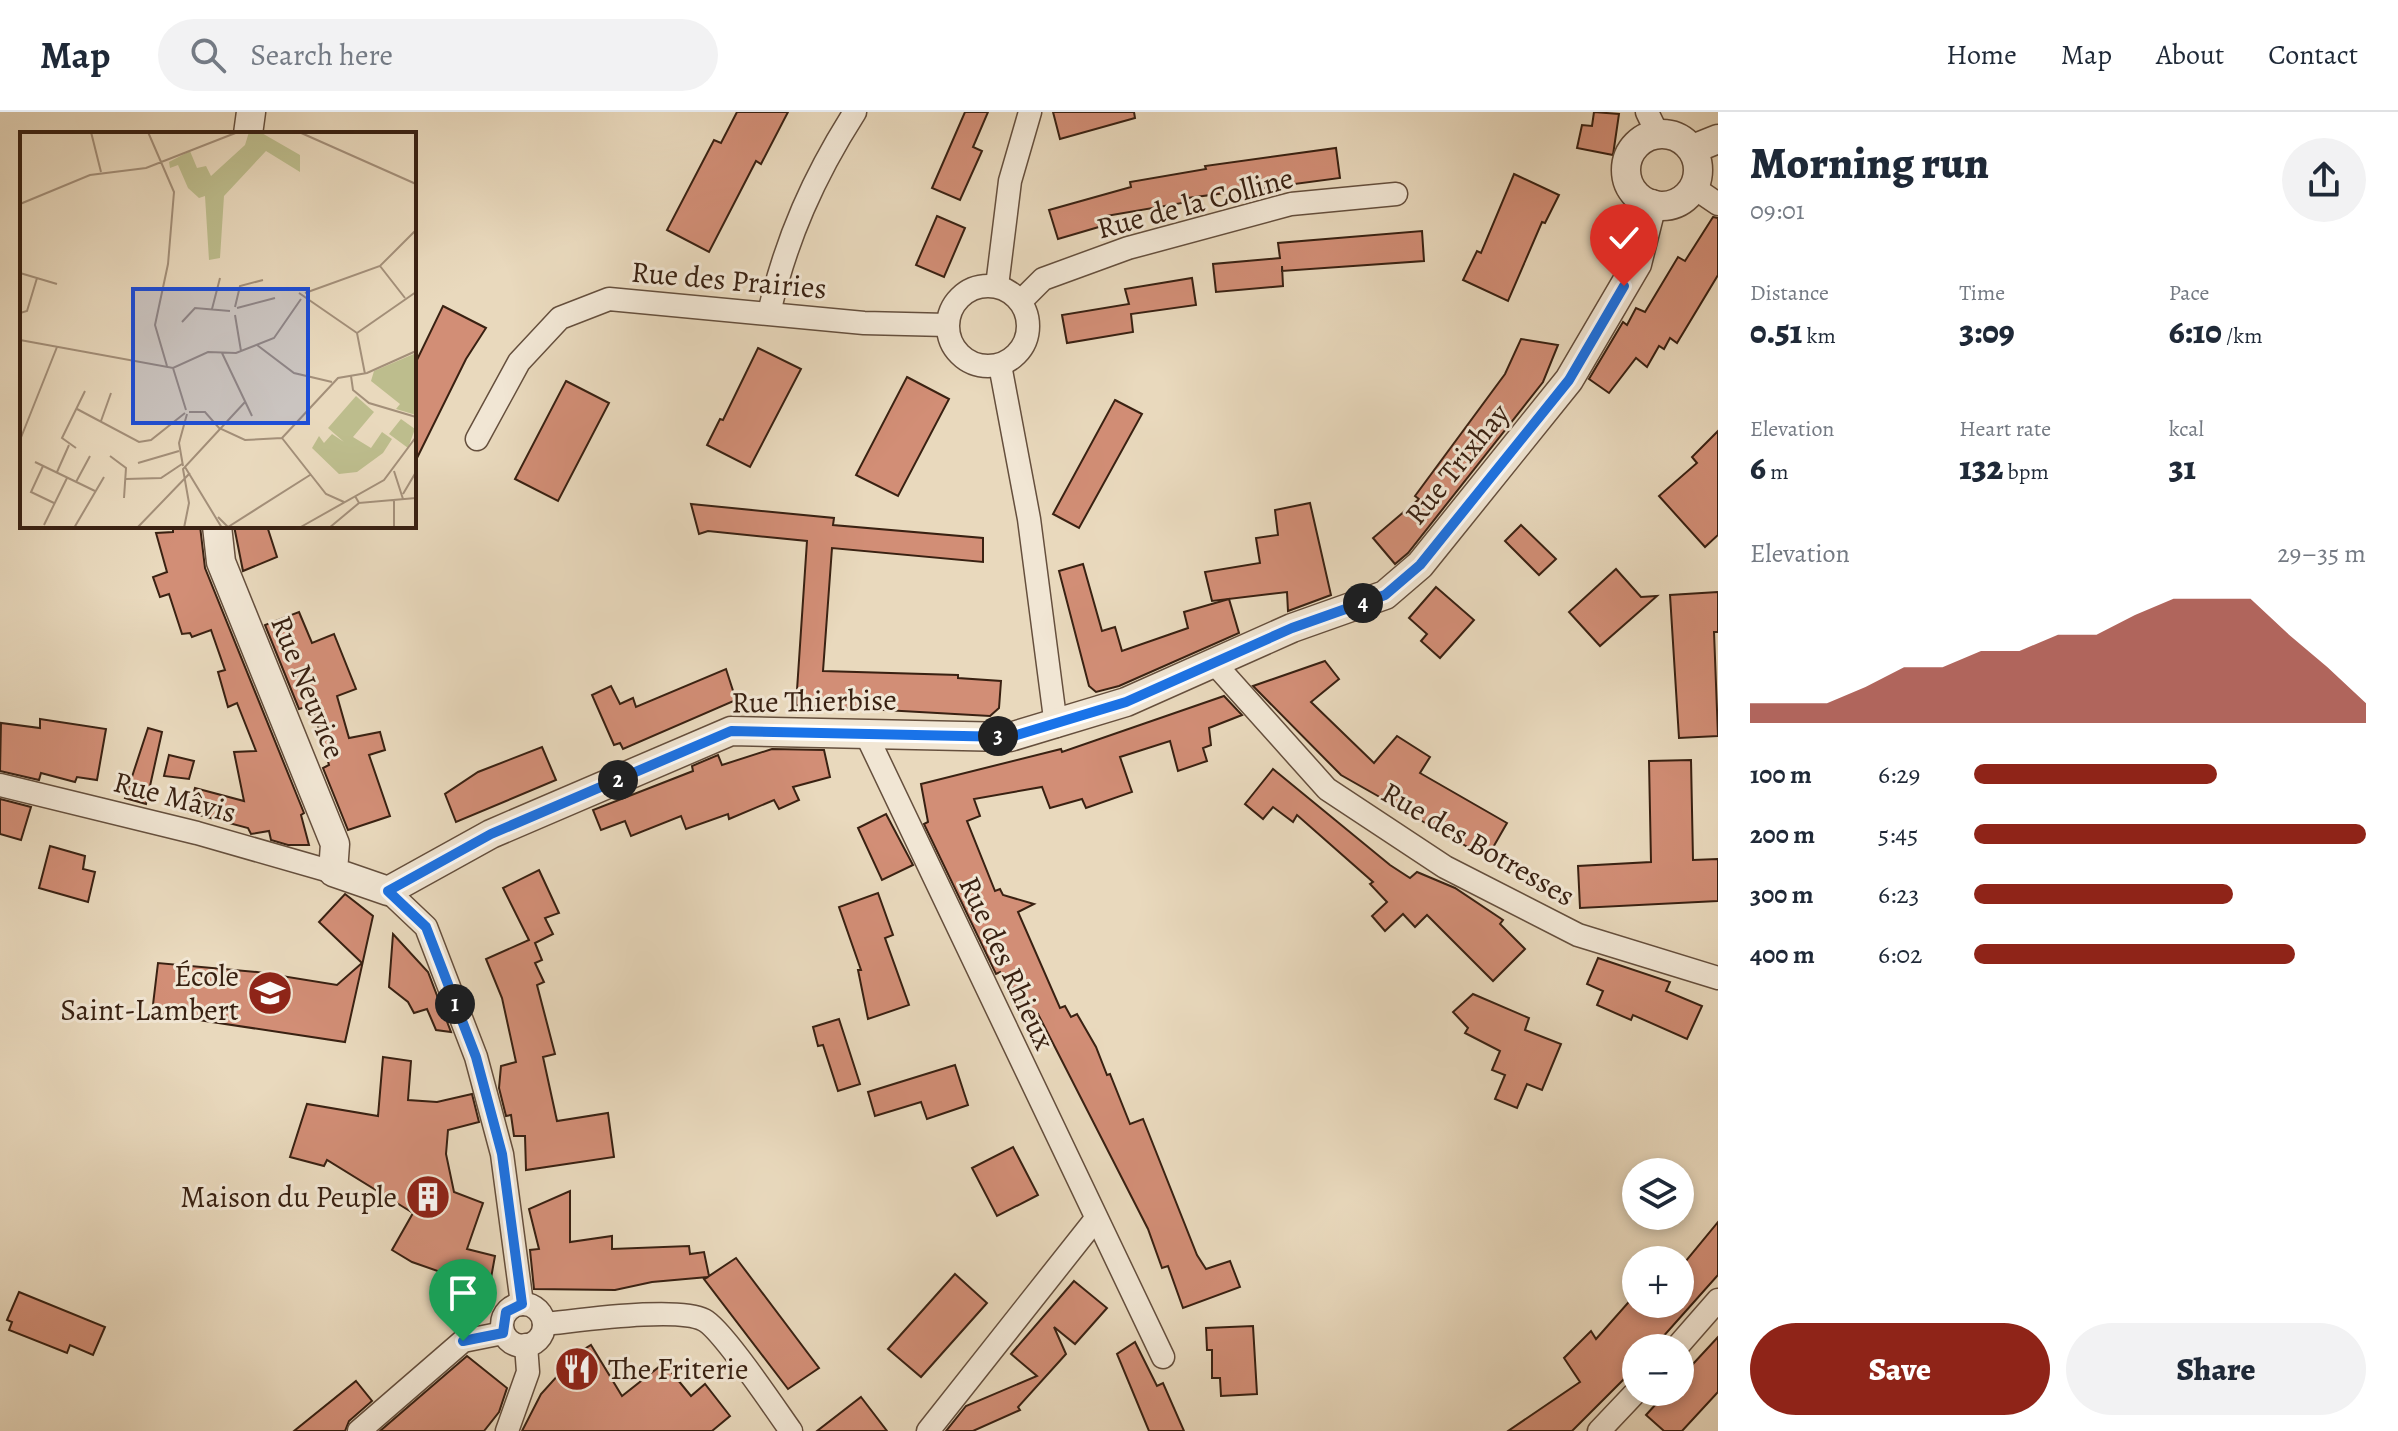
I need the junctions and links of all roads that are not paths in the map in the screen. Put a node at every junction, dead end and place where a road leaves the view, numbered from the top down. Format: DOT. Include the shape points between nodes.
graph roads {
  1 [pos="251,112"];
  2 [pos="855,112"];
  3 [pos="1030,112"];
  4 [pos="1652,123"];
  5 [pos="248,132"];
  6 [pos="1706,144"];
  7 [pos="1693,187"];
  8 [pos="1396,194"];
  9 [pos="1652,204"];
  10 [pos="1718,204"];
  11 [pos="997,286"];
  12 [pos="1021,301"];
  13 [pos="769,313"];
  14 [pos="947,325"];
  15 [pos="1000,365"];
  16 [pos="477,439"];
  17 [pos="217,528"];
  18 [pos="1215,664"];
  19 [pos="1056,726"];
  20 [pos="865,732"];
  21 [pos="0,785"];
  22 [pos="333,872"];
  23 [pos="388,891"];
  24 [pos="1718,978"];
  25 [pos="1095,1220"];
  26 [pos="1718,1300"];
  27 [pos="522,1304"];
  28 [pos="544,1324"];
  29 [pos="503,1333"];
  30 [pos="1688,1334"];
  31 [pos="526,1345"];
  32 [pos="1163,1357"];
  33 [pos="1623,1406"];
  34 [pos="359,1431"];
  35 [pos="507,1431"];
  36 [pos="791,1431"];
  37 [pos="928,1431"];
  38 [pos="1599,1431"];
  1 -- 5 [label="street"];
  2 -- 13 [label="street" via="820,166 780,263"];
  3 -- 11 [label="street" via="1010,181"];
  4 -- 6 [label="street" via="1683,140"];
  4 -- 9 [label="street" via="1627,162 1631,188"];
  6 -- 7 [label="street"];
  7 -- 9 [label="street" via="1675,204"];
  7 -- 10 [label="street"];
  8 -- 12 [label="street, Rue de la Colline" via="1291,204 1128,248 1043,279"];
  9 -- 18 [label="street, Rue Trixhay" via="1637,264 1569,380 1420,565 1385,595 1292,628"];
  11 -- 12 [label="street"];
  11 -- 14 [label="street" via="973,287 954,302"];
  12 -- 15 [label="street" via="1029,325 1021,351"];
  13 -- 14 [label="street, Rue des Prairies"];
  13 -- 16 [label="street, Rue des Prairies" via="609,299 560,318 519,362"];
  14 -- 15 [label="street" via="954,349 974,364"];
  15 -- 19 [label="street" via="1029,519"];
  17 -- 22 [label="street, Rue Neuvice" via="221,562 335,844"];
  18 -- 19 [label="street, Rue Thierbise"];
  18 -- 24 [label="street, Rue des Botresses" via="1327,789 1445,867 1578,935"];
  19 -- 20 [label="street, Rue Thierbise" via="1010,737"];
  20 -- 23 [label="street, Rue Thierbise" via="731,731 491,834"];
  20 -- 25 [label="street, Rue des Rhieux"];
  21 -- 22 [label="street, Rue Mâvis"];
  22 -- 23 [label="street"];
  23 -- 27 [label="street" via="426,927 476,1057 502,1154"];
  25 -- 32 [label="street, Rue des Rhieux"];
  25 -- 37 [label="street"];
  26 -- 30 [label="street"];
  27 -- 28 [label="street" via="538,1310"];
  27 -- 29 [label="street" via="506,1312"];
  28 -- 31 [label="street" via="537,1341"];
  28 -- 36 [label="street" via="657,1314 704,1320"];
  29 -- 31 [label="street" via="512,1344"];
  29 -- 34 [label="street" via="463,1341"];
  31 -- 35 [label="street" via="528,1372"];
  33 -- 38 [label="street"];
}
